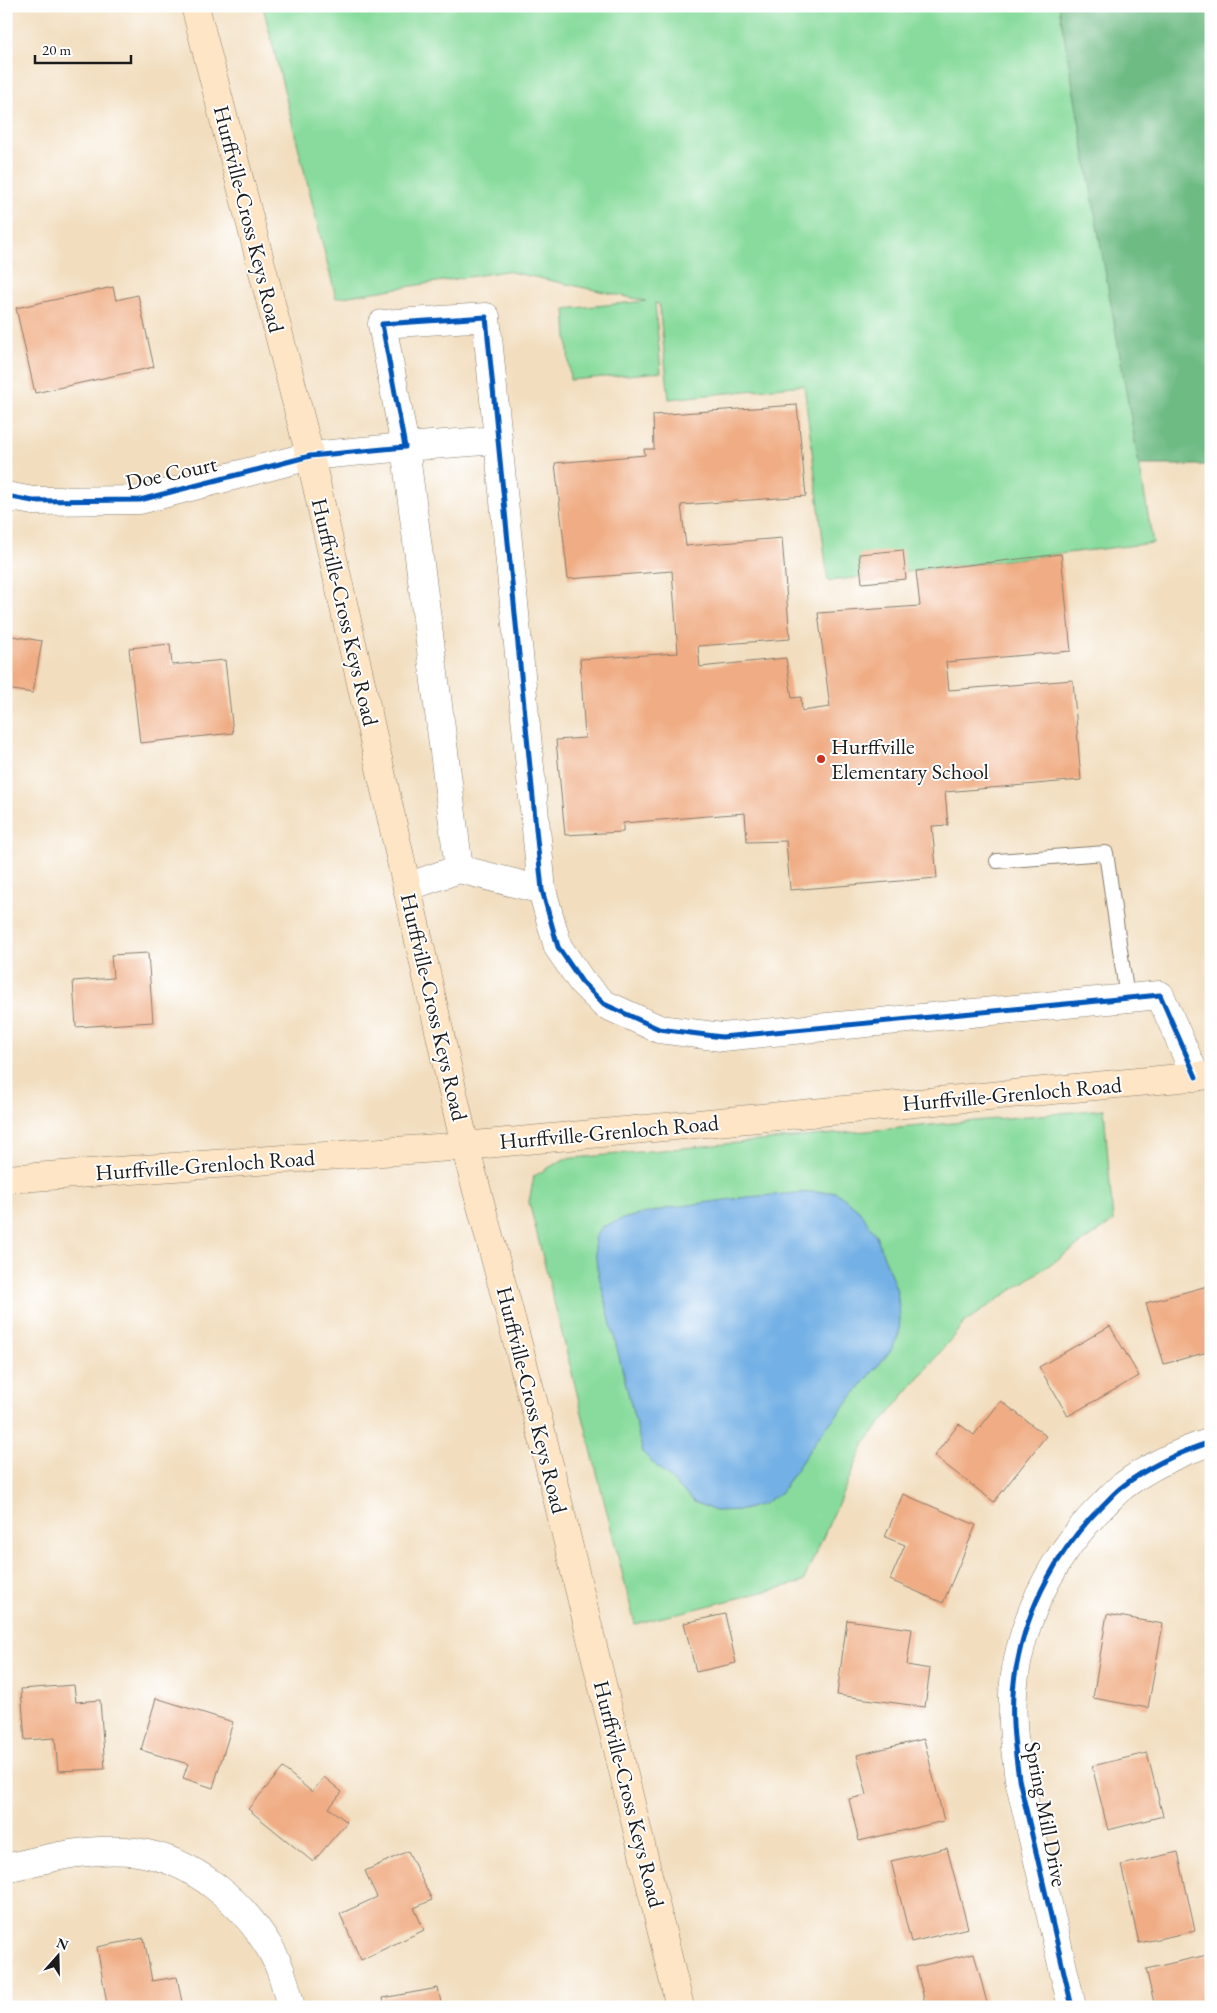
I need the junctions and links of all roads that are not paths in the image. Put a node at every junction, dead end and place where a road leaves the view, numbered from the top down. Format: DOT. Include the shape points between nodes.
graph roads {
  1 [pos="195,6"];
  2 [pos="497,440"];
  3 [pos="405,447"];
  4 [pos="310,456"];
  5 [pos="6,496"];
  6 [pos="997,861"];
  7 [pos="459,869"];
  8 [pos="407,887"];
  9 [pos="542,890"];
  10 [pos="1127,998"];
  11 [pos="1203,1076"];
  12 [pos="465,1146"];
  13 [pos="6,1179"];
  14 [pos="1211,1442"];
  15 [pos="6,1868"];
  16 [pos="291,2007"];
  17 [pos="680,2007"];
  18 [pos="1072,2007"];
  1 -- 4 [label="main road, Hurffville-Cross Keys Road"];
  2 -- 3 [label="street, Doe Court"];
  2 -- 3 [label="street" via="486,317 382,324"];
  2 -- 9 [label="street"];
  3 -- 4 [label="street, Doe Court"];
  3 -- 7 [label="street"];
  4 -- 5 [label="street, Doe Court" via="140,500 33,502"];
  4 -- 8 [label="main road, Hurffville-Cross Keys Road"];
  6 -- 10 [label="lane" via="1106,853"];
  7 -- 8 [label="street"];
  7 -- 9 [label="street"];
  8 -- 12 [label="main road, Hurffville-Cross Keys Road"];
  9 -- 10 [label="street" via="558,947 582,982 604,1004 659,1029 722,1037"];
  10 -- 11 [label="street" via="1160,995"];
  11 -- 12 [label="main road, Hurffville-Grenloch Road"];
  12 -- 13 [label="main road, Hurffville-Grenloch Road"];
  12 -- 17 [label="main road, Hurffville-Cross Keys Road" via="540,1423"];
  14 -- 18 [label="street, Spring Mill Drive" via="1152,1467 1122,1486 1074,1536 1055,1564 1025,1632 1012,1708 1014,1745"];
  15 -- 16 [label="street" via="62,1856 111,1851 165,1858 186,1868 223,1894 258,1930 272,1951"];
}
